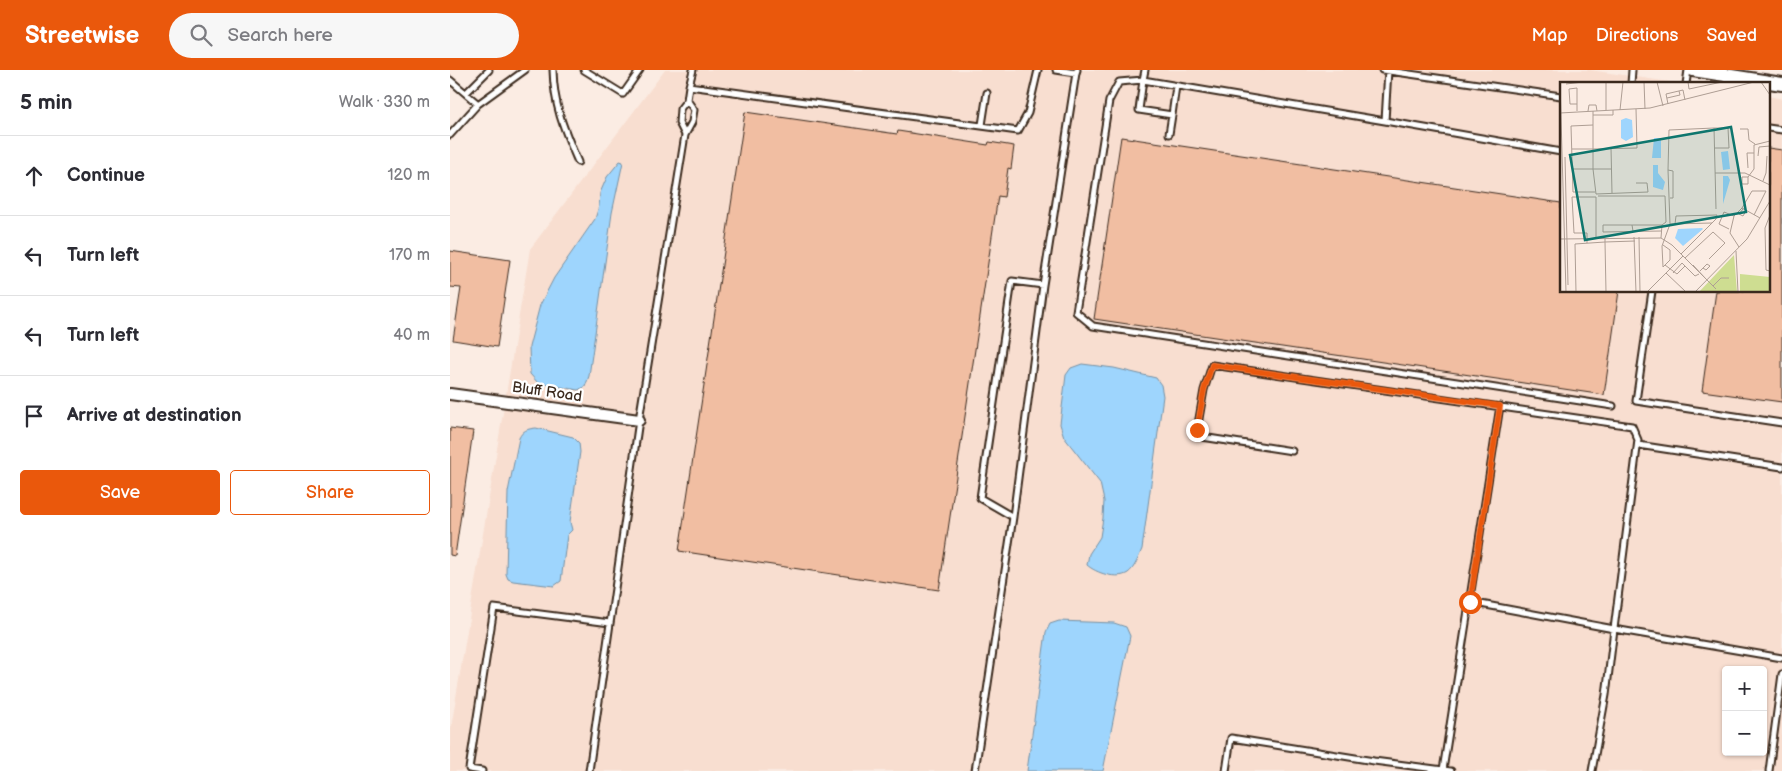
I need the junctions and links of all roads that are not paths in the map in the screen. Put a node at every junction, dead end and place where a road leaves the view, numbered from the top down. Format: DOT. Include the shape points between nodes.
graph roads {
  1 [pos="489,70"];
  2 [pos="525,70"];
  3 [pos="553,70"];
  4 [pos="584,70"];
  5 [pos="640,70"];
  6 [pos="693,70"];
  7 [pos="1038,70"];
  8 [pos="1056,70"];
  9 [pos="1145,70"];
  10 [pos="1386,70"];
  11 [pos="1693,70"];
  12 [pos="1076,71"];
  13 [pos="450,80"];
  14 [pos="1143,80"];
  15 [pos="1762,80"];
  16 [pos="1782,84"];
  17 [pos="689,86"];
  18 [pos="1176,86"];
  19 [pos="987,93"];
  20 [pos="466,94"];
  21 [pos="1560,96"];
  22 [pos="687,100"];
  23 [pos="478,104"];
  24 [pos="1172,115"];
  25 [pos="1385,121"];
  26 [pos="982,126"];
  27 [pos="450,134"];
  28 [pos="684,134"];
  29 [pos="1169,134"];
  30 [pos="1560,152"];
  31 [pos="578,162"];
  32 [pos="1043,285"];
  33 [pos="1652,292"];
  34 [pos="450,394"];
  35 [pos="1500,406"];
  36 [pos="1613,406"];
  37 [pos="639,420"];
  38 [pos="1782,423"];
  39 [pos="1638,445"];
  40 [pos="1292,451"];
  41 [pos="1782,467"];
  42 [pos="1013,517"];
  43 [pos="1470,602"];
  44 [pos="610,623"];
  45 [pos="1614,629"];
  46 [pos="1782,658"];
  47 [pos="1782,674"];
  48 [pos="1443,770"];
  49 [pos="482,771"];
  50 [pos="589,771"];
  51 [pos="975,771"];
  52 [pos="1226,771"];
  53 [pos="1451,771"];
  54 [pos="1592,771"];
  55 [pos="1769,771"];
  1 -- 20 [label="lane"];
  2 -- 23 [label="lane"];
  3 -- 31 [label="lane" via="559,116"];
  4 -- 5 [label="lane" via="623,94"];
  6 -- 17 [label="lane"];
  7 -- 26 [label="lane" via="1028,113 1018,130"];
  8 -- 12 [label="lane"];
  9 -- 14 [label="lane"];
  10 -- 21 [label="lane"];
  10 -- 25 [label="lane"];
  11 -- 15 [label="street"];
  12 -- 32 [label="lane"];
  13 -- 20 [label="lane"];
  14 -- 18 [label="lane"];
  14 -- 24 [label="lane" via="1139,110"];
  14 -- 36 [label="lane" via="1119,82 1108,101 1076,312 1093,326"];
  15 -- 16 [label="street"];
  17 -- 22 [label="lane"];
  17 -- 26 [label="lane"];
  18 -- 24 [label="lane"];
  18 -- 25 [label="lane"];
  19 -- 26 [label="lane"];
  20 -- 23 [label="lane"];
  22 -- 28 [label="lane" via="680,110 678,123"];
  22 -- 28 [label="lane" via="694,110 692,122"];
  23 -- 27 [label="lane"];
  24 -- 29 [label="lane"];
  25 -- 30 [label="lane"];
  28 -- 37 [label="lane"];
  32 -- 42 [label="lane"];
  32 -- 42 [label="lane" via="1012,280 980,498"];
  33 -- 38 [label="lane" via="1636,401"];
  34 -- 37 [label="street, Bluff Road"];
  35 -- 39 [label="lane" via="1632,426"];
  35 -- 40 [label="lane" via="1212,365 1197,430 1202,437"];
  35 -- 43 [label="lane"];
  37 -- 44 [label="lane"];
  39 -- 41 [label="lane"];
  39 -- 45 [label="lane"];
  42 -- 51 [label="lane"];
  43 -- 45 [label="lane"];
  43 -- 48 [label="lane"];
  44 -- 49 [label="lane" via="494,608 469,769"];
  44 -- 50 [label="lane"];
  45 -- 46 [label="lane"];
  45 -- 54 [label="lane"];
  47 -- 55 [label="lane"];
  48 -- 52 [label="lane" via="1231,738"];
  48 -- 53 [label="lane"];
}
